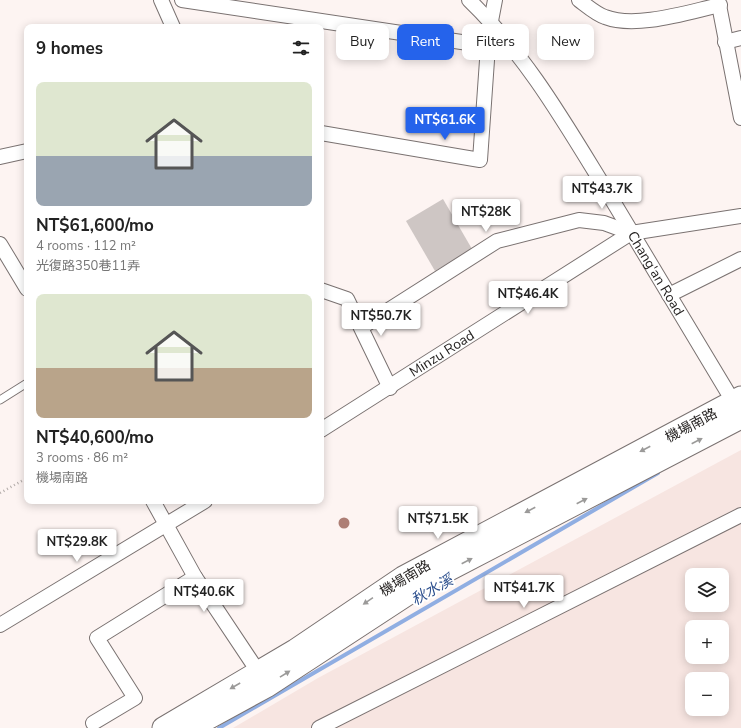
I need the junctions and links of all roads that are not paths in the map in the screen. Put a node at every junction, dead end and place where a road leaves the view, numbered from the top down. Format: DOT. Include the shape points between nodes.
graph roads {
  1 [pos="161,0"];
  2 [pos="182,0"];
  3 [pos="469,0"];
  4 [pos="495,0"];
  5 [pos="580,0"];
  6 [pos="719,3"];
  7 [pos="491,21"];
  8 [pos="172,24"];
  9 [pos="493,24"];
  10 [pos="741,38"];
  11 [pos="462,42"];
  12 [pos="725,42"];
  13 [pos="487,60"];
  14 [pos="522,60"];
  15 [pos="739,90"];
  16 [pos="741,118"];
  17 [pos="324,134"];
  18 [pos="24,152"];
  19 [pos="0,157"];
  20 [pos="741,216"];
  21 [pos="632,233"];
  22 [pos="0,244"];
  23 [pos="741,258"];
  24 [pos="24,284"];
  25 [pos="324,291"];
  26 [pos="669,295"];
  27 [pos="362,327"];
  28 [pos="24,385"];
  29 [pos="390,388"];
  30 [pos="0,400"];
  31 [pos="739,408"];
  32 [pos="324,428"];
  33 [pos="155,504"];
  34 [pos="200,504"];
  35 [pos="741,515"];
  36 [pos="167,524"];
  37 [pos="196,577"];
  38 [pos="0,625"];
  39 [pos="263,679"];
  40 [pos="93,723"];
  41 [pos="163,728"];
  42 [pos="191,728"];
  43 [pos="319,728"];
  1 -- 8 [label="street"];
  2 -- 11 [label="street"];
  3 -- 7 [label="street, Chang'an Road"];
  4 -- 7 [label="street"];
  5 -- 6 [label="street" via="603,17 624,22 651,19"];
  6 -- 12 [label="street"];
  7 -- 9 [label="street, Chang'an Road"];
  10 -- 12 [label="street"];
  12 -- 15 [label="street"];
  13 -- 17 [label="street" via="480,160"];
  14 -- 21 [label="street, Chang'an Road" via="552,102"];
  15 -- 16 [label="street"];
  18 -- 19 [label="street"];
  20 -- 21 [label="street, Minzu Road"];
  21 -- 26 [label="street, Chang'an Road"];
  21 -- 27 [label="street" via="604,223 579,220 497,241"];
  21 -- 29 [label="street, Minzu Road"];
  22 -- 24 [label="street"];
  23 -- 26 [label="street"];
  25 -- 27 [label="street" via="347,299"];
  26 -- 31 [label="street, Chang'an Road"];
  27 -- 29 [label="street"];
  28 -- 30 [label="lane"];
  29 -- 32 [label="street, Minzu Road"];
  31 -- 39 [label="street, 機場南路" via="403,577 295,650"];
  33 -- 36 [label="street"];
  34 -- 36 [label="street"];
  35 -- 43 [label="street"];
  36 -- 37 [label="street"];
  36 -- 38 [label="street"];
  37 -- 39 [label="street"];
  37 -- 40 [label="street" via="97,638 135,698"];
  39 -- 41 [label="street, 機場南路, one-way"];
  39 -- 42 [label="street, 機場南路"];
}
